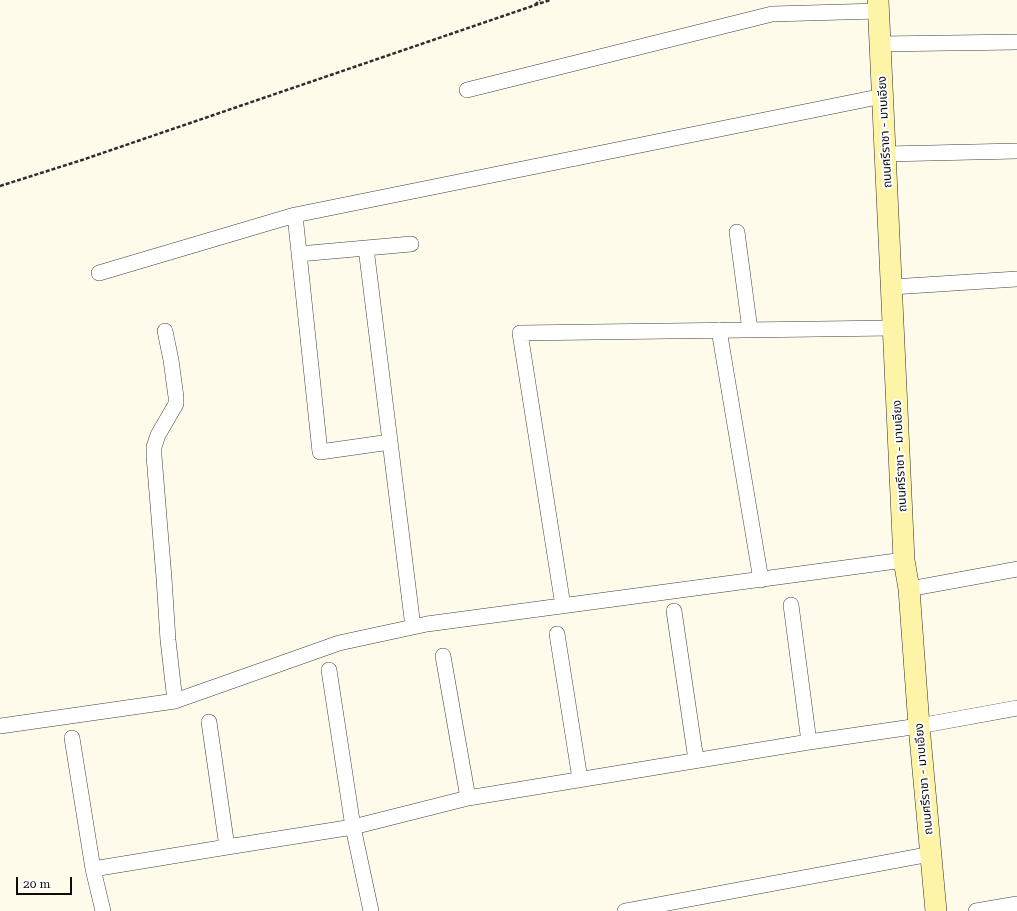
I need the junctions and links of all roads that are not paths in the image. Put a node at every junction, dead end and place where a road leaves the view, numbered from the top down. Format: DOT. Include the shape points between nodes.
graph roads {
  1 [pos="879,6"];
  2 [pos="1017,42"];
  3 [pos="880,44"];
  4 [pos="467,90"];
  5 [pos="883,96"];
  6 [pos="1017,151"];
  7 [pos="886,154"];
  8 [pos="295,215"];
  9 [pos="737,232"];
  10 [pos="411,244"];
  11 [pos="366,248"];
  12 [pos="299,254"];
  13 [pos="99,273"];
  14 [pos="1017,279"];
  15 [pos="892,287"];
  16 [pos="894,328"];
  17 [pos="719,330"];
  18 [pos="750,330"];
  19 [pos="165,331"];
  20 [pos="390,442"];
  21 [pos="904,560"];
  22 [pos="1017,569"];
  23 [pos="762,580"];
  24 [pos="908,589"];
  25 [pos="791,605"];
  26 [pos="563,606"];
  27 [pos="674,611"];
  28 [pos="413,627"];
  29 [pos="557,634"];
  30 [pos="443,656"];
  31 [pos="329,670"];
  32 [pos="175,701"];
  33 [pos="1017,708"];
  34 [pos="209,722"];
  35 [pos="0,726"];
  36 [pos="919,726"];
  37 [pos="72,738"];
  38 [pos="809,742"];
  39 [pos="696,760"];
  40 [pos="580,779"];
  41 [pos="468,798"];
  42 [pos="354,827"];
  43 [pos="228,847"];
  44 [pos="931,854"];
  45 [pos="94,869"];
  46 [pos="1017,904"];
  47 [pos="102,911"];
  48 [pos="370,911"];
  49 [pos="625,911"];
  50 [pos="936,911"];
  51 [pos="976,911"];
  1 -- 3 [label="main road, ถนนศรีราชา - มาบเอียง"];
  1 -- 4 [label="street" via="772,14"];
  2 -- 3 [label="street"];
  3 -- 5 [label="main road, ถนนศรีราชา - มาบเอียง"];
  5 -- 7 [label="main road, ถนนศรีราชา - มาบเอียง"];
  5 -- 8 [label="street"];
  6 -- 7 [label="street"];
  7 -- 15 [label="main road, ถนนศรีราชา - มาบเอียง"];
  8 -- 12 [label="street"];
  8 -- 13 [label="street"];
  9 -- 18 [label="street"];
  10 -- 11 [label="street"];
  11 -- 12 [label="street"];
  11 -- 20 [label="street"];
  12 -- 20 [label="street" via="320,452"];
  14 -- 15 [label="street"];
  15 -- 16 [label="main road, ถนนศรีราชา - มาบเอียง"];
  16 -- 18 [label="street"];
  16 -- 21 [label="main road, ถนนศรีราชา - มาบเอียง"];
  17 -- 18 [label="street"];
  17 -- 23 [label="street"];
  17 -- 26 [label="street" via="520,333"];
  19 -- 32 [label="street" via="176,404 158,435 154,456"];
  20 -- 28 [label="street"];
  21 -- 23 [label="street"];
  21 -- 24 [label="main road, ถนนศรีราชา - มาบเอียง"];
  22 -- 24 [label="street"];
  23 -- 26 [label="street"];
  24 -- 36 [label="main road, ถนนศรีราชา - มาบเอียง"];
  25 -- 38 [label="street"];
  26 -- 28 [label="street"];
  27 -- 39 [label="street"];
  28 -- 32 [label="street" via="338,643"];
  29 -- 40 [label="street"];
  30 -- 41 [label="street"];
  31 -- 42 [label="street"];
  32 -- 35 [label="street"];
  33 -- 36 [label="street"];
  34 -- 43 [label="street"];
  36 -- 38 [label="street"];
  36 -- 44 [label="main road, ถนนศรีราชา - มาบเอียง"];
  37 -- 45 [label="street"];
  38 -- 39 [label="street"];
  39 -- 40 [label="street"];
  40 -- 41 [label="street"];
  41 -- 42 [label="street"];
  42 -- 43 [label="street"];
  42 -- 48 [label="street"];
  43 -- 45 [label="street"];
  44 -- 49 [label="street"];
  44 -- 50 [label="main road, ถนนศรีราชา - มาบเอียง"];
  45 -- 47 [label="street"];
  46 -- 51 [label="street"];
}
